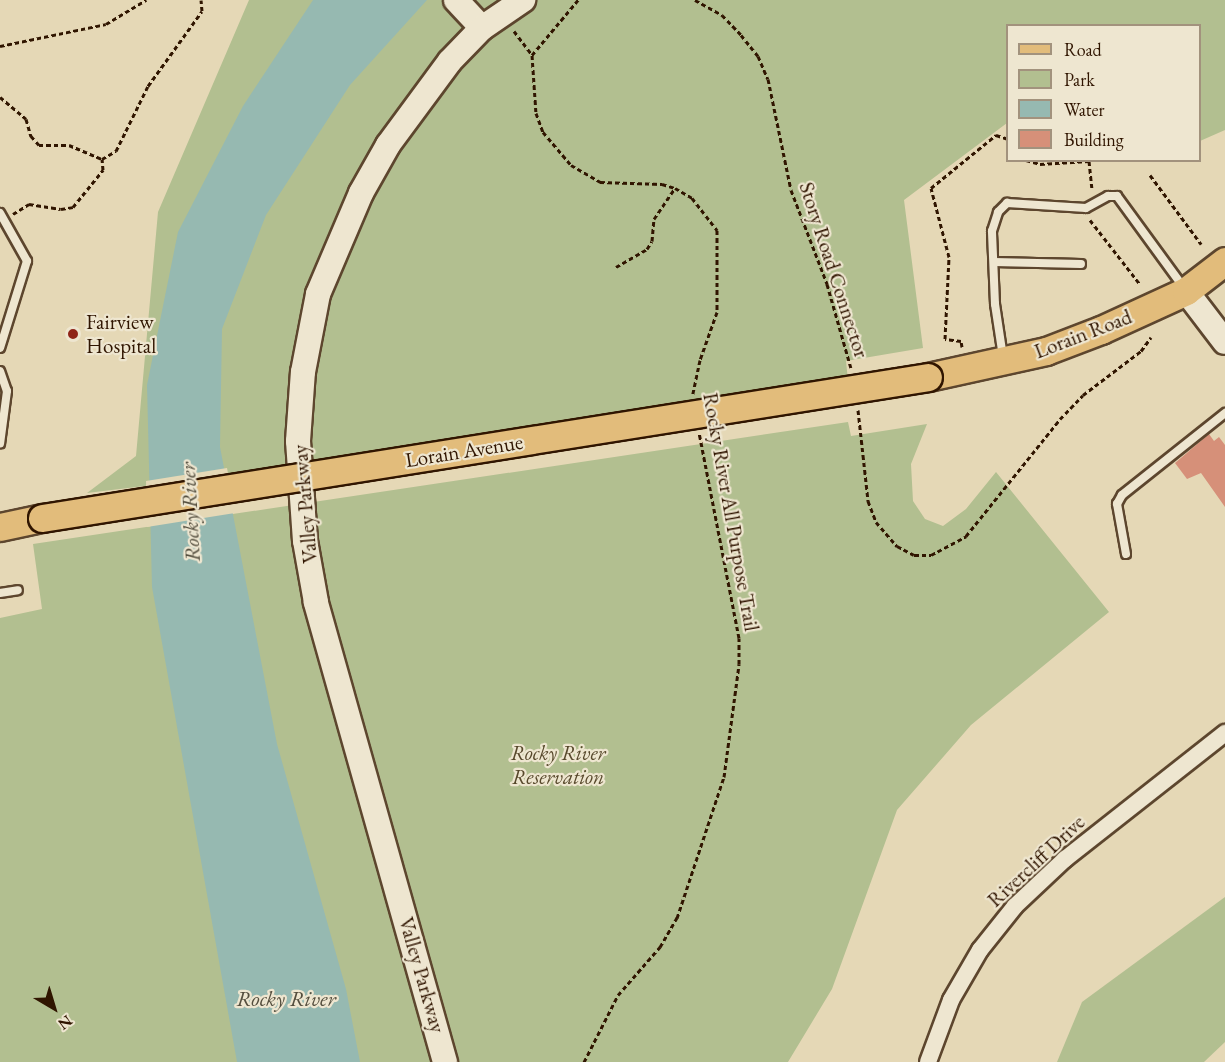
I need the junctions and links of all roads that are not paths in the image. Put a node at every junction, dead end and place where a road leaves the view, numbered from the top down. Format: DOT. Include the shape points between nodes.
graph roads {
  1 [pos="523,0"];
  2 [pos="457,1"];
  3 [pos="482,28"];
  4 [pos="2,216"];
  5 [pos="1225,261"];
  6 [pos="994,262"];
  7 [pos="1081,264"];
  8 [pos="1186,291"];
  9 [pos="1225,342"];
  10 [pos="0,348"];
  11 [pos="1004,361"];
  12 [pos="0,371"];
  13 [pos="928,377"];
  14 [pos="1225,413"];
  15 [pos="0,444"];
  16 [pos="0,527"];
  17 [pos="1126,554"];
  18 [pos="18,590"];
  19 [pos="0,593"];
  20 [pos="1225,733"];
  21 [pos="445,1062"];
  22 [pos="928,1062"];
  1 -- 3 [label="street, Valley Parkway"];
  2 -- 3 [label="street"];
  3 -- 21 [label="street, Valley Parkway" via="428,87 361,193 318,294 303,372 298,441 306,541 316,602"];
  4 -- 10 [label="lane" via="27,261"];
  5 -- 8 [label="main road, Lorain Road"];
  6 -- 7 [label="lane"];
  6 -- 8 [label="lane" via="993,224 1007,203 1086,208 1112,195 1117,196"];
  6 -- 11 [label="lane" via="995,304"];
  8 -- 9 [label="street"];
  8 -- 11 [label="main road, Lorain Road" via="1101,330 1046,351"];
  11 -- 13 [label="main road, Lorain Road"];
  12 -- 15 [label="lane" via="7,391"];
  13 -- 16 [label="main road, Lorain Avenue, bridge"];
  14 -- 17 [label="lane" via="1122,495 1117,504"];
  18 -- 19 [label="lane"];
  20 -- 22 [label="street, Rivercliff Drive" via="1065,859 1015,906 980,950 951,1000"];
}
